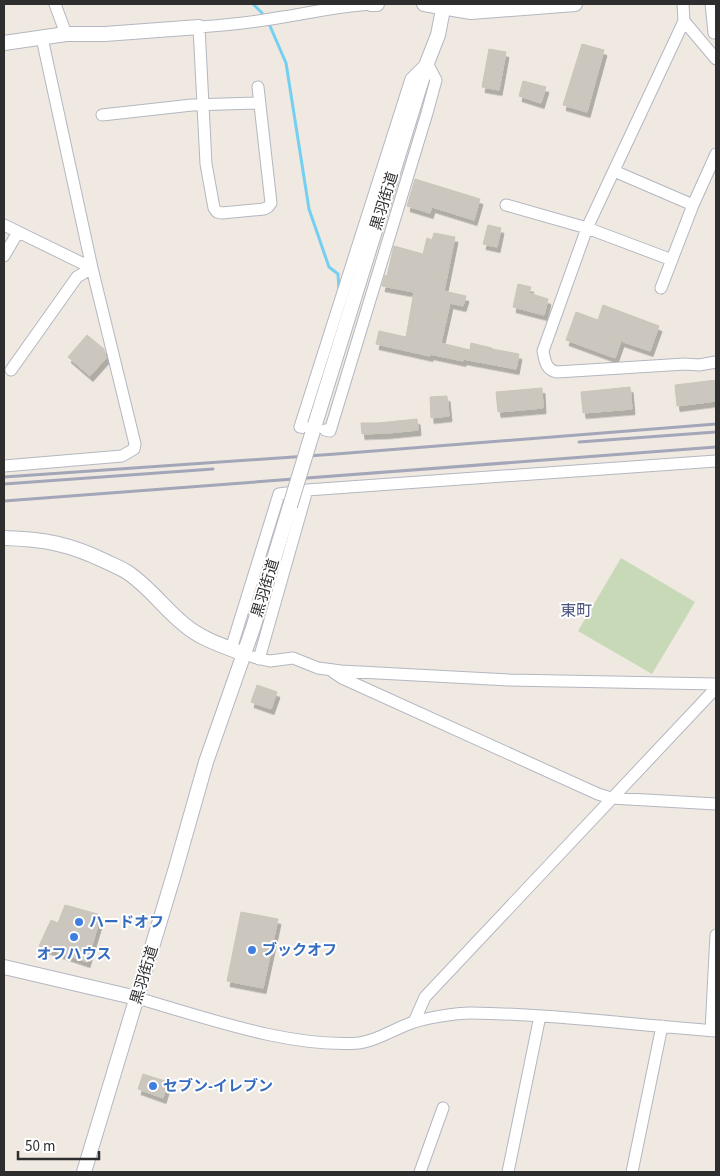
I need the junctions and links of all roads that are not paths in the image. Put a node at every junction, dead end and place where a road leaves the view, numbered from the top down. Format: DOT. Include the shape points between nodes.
graph roads {
  1 [pos="55,4"];
  2 [pos="370,4"];
  3 [pos="377,4"];
  4 [pos="424,4"];
  5 [pos="575,4"];
  6 [pos="683,4"];
  7 [pos="712,4"];
  8 [pos="340,5"];
  9 [pos="444,5"];
  10 [pos="684,22"];
  11 [pos="199,27"];
  12 [pos="714,33"];
  13 [pos="66,34"];
  14 [pos="42,38"];
  15 [pos="4,43"];
  16 [pos="716,59"];
  17 [pos="258,88"];
  18 [pos="260,103"];
  19 [pos="204,106"];
  20 [pos="102,115"];
  21 [pos="716,154"];
  22 [pos="614,172"];
  23 [pos="506,205"];
  24 [pos="693,205"];
  25 [pos="4,225"];
  26 [pos="587,228"];
  27 [pos="18,232"];
  28 [pos="4,256"];
  29 [pos="672,260"];
  30 [pos="92,268"];
  31 [pos="661,288"];
  32 [pos="716,362"];
  33 [pos="11,370"];
  34 [pos="716,461"];
  35 [pos="4,466"];
  36 [pos="307,490"];
  37 [pos="4,538"];
  38 [pos="230,649"];
  39 [pos="244,654"];
  40 [pos="259,659"];
  41 [pos="329,670"];
  42 [pos="716,684"];
  43 [pos="716,688"];
  44 [pos="611,798"];
  45 [pos="716,804"];
  46 [pos="716,935"];
  47 [pos="4,967"];
  48 [pos="137,998"];
  49 [pos="540,1016"];
  50 [pos="414,1022"];
  51 [pos="662,1026"];
  52 [pos="714,1031"];
  53 [pos="444,1108"];
  54 [pos="84,1172"];
  55 [pos="420,1172"];
  56 [pos="508,1172"];
  57 [pos="632,1172"];
  1 -- 13 [label="street"];
  2 -- 3 [label="street"];
  2 -- 8 [label="street"];
  4 -- 9 [label="street"];
  5 -- 9 [label="street" via="471,12"];
  6 -- 10 [label="street"];
  7 -- 12 [label="street"];
  8 -- 11 [label="street" via="272,19"];
  9 -- 39 [label="street, 黒羽街道, bridge" via="438,35"];
  10 -- 16 [label="street"];
  10 -- 22 [label="street"];
  11 -- 13 [label="street"];
  11 -- 19 [label="street"];
  13 -- 14 [label="street"];
  14 -- 15 [label="street"];
  14 -- 30 [label="street"];
  17 -- 18 [label="street"];
  18 -- 19 [label="street"];
  18 -- 19 [label="street" via="271,203 264,209 222,213 214,208 206,164"];
  19 -- 20 [label="street"];
  21 -- 24 [label="street"];
  22 -- 24 [label="street"];
  22 -- 26 [label="street"];
  23 -- 26 [label="street"];
  24 -- 29 [label="street"];
  25 -- 27 [label="street"];
  26 -- 29 [label="street"];
  26 -- 32 [label="street" via="543,351 546,365 557,372"];
  27 -- 28 [label="street"];
  27 -- 30 [label="street"];
  29 -- 31 [label="street"];
  30 -- 33 [label="street" via="77,277"];
  30 -- 35 [label="street" via="134,449 122,456"];
  34 -- 36 [label="street"];
  36 -- 38 [label="street" via="279,494"];
  36 -- 40 [label="street"];
  37 -- 38 [label="street" via="62,544 126,571 146,586 184,626"];
  38 -- 39 [label="street"];
  39 -- 40 [label="street"];
  39 -- 48 [label="street, 黒羽街道" via="206,762"];
  40 -- 41 [label="street" via="293,658"];
  41 -- 42 [label="street" via="509,680"];
  41 -- 44 [label="street" via="411,710"];
  43 -- 44 [label="street"];
  44 -- 45 [label="street"];
  44 -- 50 [label="street" via="426,997"];
  46 -- 52 [label="street"];
  47 -- 48 [label="street"];
  48 -- 50 [label="street" via="257,1031 337,1043 361,1043"];
  48 -- 54 [label="street, 黒羽街道"];
  49 -- 50 [label="street" via="470,1013"];
  49 -- 51 [label="street"];
  49 -- 56 [label="street"];
  51 -- 52 [label="street"];
  51 -- 57 [label="street"];
  53 -- 55 [label="street"];
}
